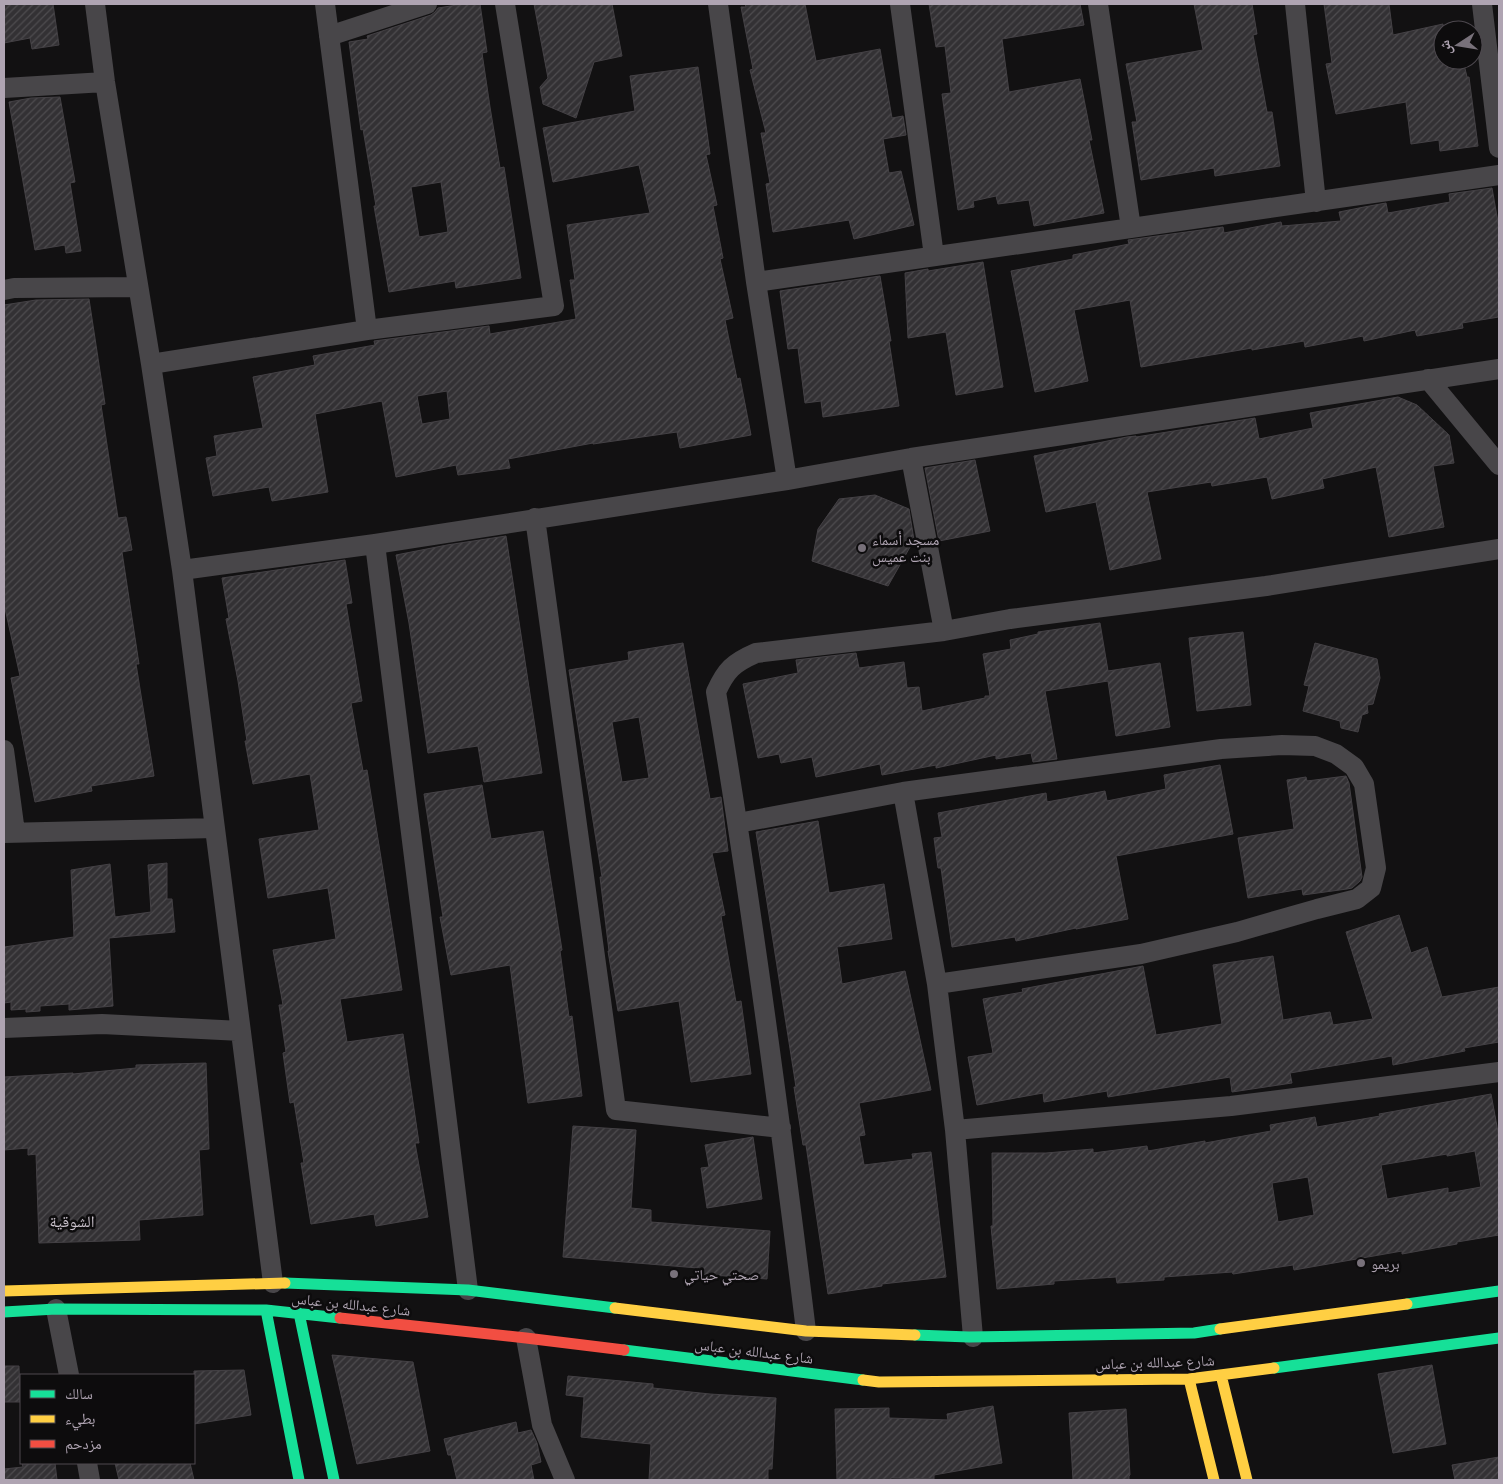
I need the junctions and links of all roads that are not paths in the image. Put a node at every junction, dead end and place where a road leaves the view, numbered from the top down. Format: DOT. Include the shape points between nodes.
graph roads {
  1 [pos="95,4"];
  2 [pos="325,4"];
  3 [pos="427,4"];
  4 [pos="505,4"];
  5 [pos="718,4"];
  6 [pos="900,4"];
  7 [pos="1098,4"];
  8 [pos="1295,4"];
  9 [pos="1482,4"];
  10 [pos="329,36"];
  11 [pos="105,82"];
  12 [pos="4,88"];
  13 [pos="1499,148"];
  14 [pos="1499,176"];
  15 [pos="1316,202"];
  16 [pos="1130,228"];
  17 [pos="934,256"];
  18 [pos="756,282"];
  19 [pos="138,287"];
  20 [pos="4,290"];
  21 [pos="367,330"];
  22 [pos="151,364"];
  23 [pos="1499,369"];
  24 [pos="1428,379"];
  25 [pos="911,458"];
  26 [pos="1499,465"];
  27 [pos="787,480"];
  28 [pos="535,518"];
  29 [pos="375,544"];
  30 [pos="1499,548"];
  31 [pos="182,570"];
  32 [pos="944,631"];
  33 [pos="4,750"];
  34 [pos="903,792"];
  35 [pos="738,823"];
  36 [pos="216,828"];
  37 [pos="9,832"];
  38 [pos="937,984"];
  39 [pos="4,1028"];
  40 [pos="242,1032"];
  41 [pos="1499,1072"];
  42 [pos="781,1128"];
  43 [pos="955,1130"];
  44 [pos="273,1283"];
  45 [pos="468,1290"];
  46 [pos="4,1291"];
  47 [pos="1499,1291"];
  48 [pos="56,1309"];
  49 [pos="266,1310"];
  50 [pos="4,1312"];
  51 [pos="299,1313"];
  52 [pos="806,1331"];
  53 [pos="973,1337"];
  54 [pos="526,1338"];
  55 [pos="1499,1338"];
  56 [pos="69,1374"];
  57 [pos="1221,1375"];
  58 [pos="1189,1379"];
  59 [pos="87,1464"];
  60 [pos="90,1480"];
  61 [pos="300,1480"];
  62 [pos="334,1480"];
  63 [pos="565,1480"];
  64 [pos="1214,1480"];
  65 [pos="1247,1480"];
  1 -- 11 [label="street"];
  2 -- 10 [label="street"];
  3 -- 10 [label="street"];
  4 -- 21 [label="street" via="554,306"];
  5 -- 18 [label="street"];
  6 -- 17 [label="street"];
  7 -- 16 [label="street"];
  8 -- 15 [label="street"];
  9 -- 13 [label="street"];
  10 -- 21 [label="street"];
  11 -- 12 [label="street"];
  11 -- 19 [label="street"];
  14 -- 15 [label="street"];
  15 -- 16 [label="street"];
  16 -- 17 [label="street"];
  17 -- 18 [label="street"];
  18 -- 27 [label="street"];
  19 -- 20 [label="street"];
  19 -- 22 [label="street"];
  21 -- 22 [label="street"];
  22 -- 31 [label="street"];
  23 -- 24 [label="street"];
  24 -- 25 [label="street"];
  24 -- 26 [label="street"];
  25 -- 27 [label="street"];
  25 -- 32 [label="street"];
  27 -- 28 [label="street"];
  28 -- 29 [label="street"];
  28 -- 42 [label="street" via="616,1110"];
  29 -- 31 [label="street"];
  29 -- 45 [label="street"];
  30 -- 32 [label="street" via="1266,586 1010,619"];
  31 -- 36 [label="street"];
  32 -- 35 [label="street" via="756,653 740,660 724,676 716,692"];
  33 -- 37 [label="street"];
  34 -- 35 [label="street"];
  34 -- 38 [label="street"];
  34 -- 38 [label="street" via="1221,749 1282,745 1315,746 1336,754 1354,767 1364,784 1376,868 1371,888 1358,899 1141,954"];
  35 -- 42 [label="street"];
  36 -- 37 [label="street"];
  36 -- 40 [label="street"];
  38 -- 43 [label="street"];
  39 -- 40 [label="street" via="102,1024"];
  40 -- 44 [label="street"];
  41 -- 43 [label="street" via="1231,1106"];
  42 -- 52 [label="street"];
  43 -- 53 [label="street"];
  44 -- 45 [label="main road, شارع عبدالله بن عباس"];
  44 -- 46 [label="main road, شارع عبدالله بن عباس"];
  45 -- 52 [label="main road, شارع عبدالله بن عباس"];
  47 -- 53 [label="main road, شارع عبدالله بن عباس" via="1194,1333"];
  48 -- 49 [label="main road, شارع عبدالله بن عباس"];
  48 -- 50 [label="main road, شارع عبدالله بن عباس"];
  48 -- 56 [label="street"];
  49 -- 51 [label="main road, شارع عبدالله بن عباس"];
  49 -- 61 [label="main road"];
  51 -- 54 [label="main road, شارع عبدالله بن عباس"];
  51 -- 62 [label="main road"];
  52 -- 53 [label="main road, شارع عبدالله بن عباس"];
  54 -- 58 [label="main road, شارع عبدالله بن عباس" via="879,1382"];
  54 -- 63 [label="street" via="542,1425"];
  55 -- 57 [label="main road, شارع عبدالله بن عباس"];
  57 -- 58 [label="main road, شارع عبدالله بن عباس"];
  57 -- 65 [label="main road"];
  58 -- 64 [label="main road"];
  59 -- 60 [label="street"];
}
